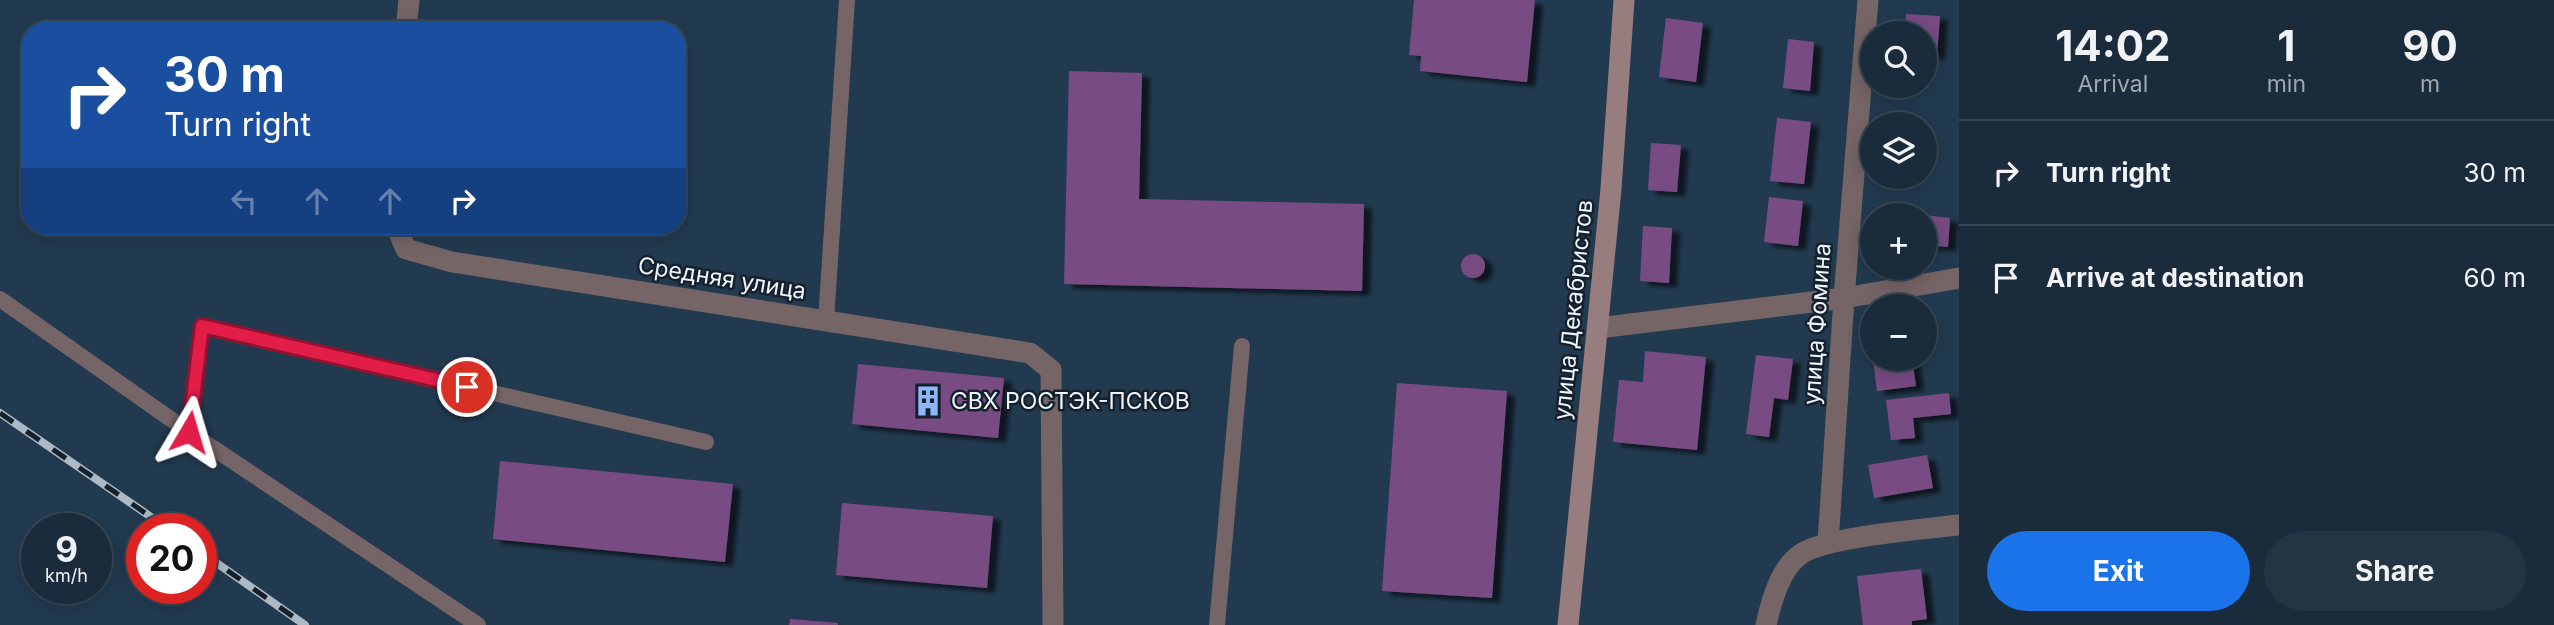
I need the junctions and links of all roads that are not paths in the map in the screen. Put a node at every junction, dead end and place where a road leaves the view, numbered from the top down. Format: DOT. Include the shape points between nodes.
graph roads {
  1 [pos="409,0"];
  2 [pos="846,0"];
  3 [pos="1623,0"];
  4 [pos="1868,0"];
  5 [pos="407,21"];
  6 [pos="400,235"];
  7 [pos="1959,278"];
  8 [pos="1844,298"];
  9 [pos="0,299"];
  10 [pos="826,321"];
  11 [pos="1598,328"];
  12 [pos="1242,346"];
  13 [pos="189,432"];
  14 [pos="706,442"];
  15 [pos="1959,525"];
  16 [pos="1828,543"];
  17 [pos="478,625"];
  18 [pos="1053,625"];
  19 [pos="1217,625"];
  20 [pos="1568,625"];
  21 [pos="1766,625"];
  1 -- 5 [label="street"];
  2 -- 10 [label="lane"];
  3 -- 11 [label="street, улица Декабристов"];
  4 -- 8 [label="street, улица Фомина"];
  6 -- 10 [label="street, Средняя улица" via="406,249 452,262"];
  7 -- 8 [label="street"];
  8 -- 11 [label="street"];
  8 -- 16 [label="street, улица Фомина"];
  9 -- 13 [label="lane"];
  10 -- 18 [label="street, Средняя улица" via="1030,353 1051,370"];
  11 -- 20 [label="street, улица Декабристов"];
  12 -- 19 [label="lane"];
  13 -- 14 [label="lane" via="202,326"];
  13 -- 17 [label="lane"];
  15 -- 16 [label="street"];
  16 -- 21 [label="street" via="1801,554 1783,574"];
}
